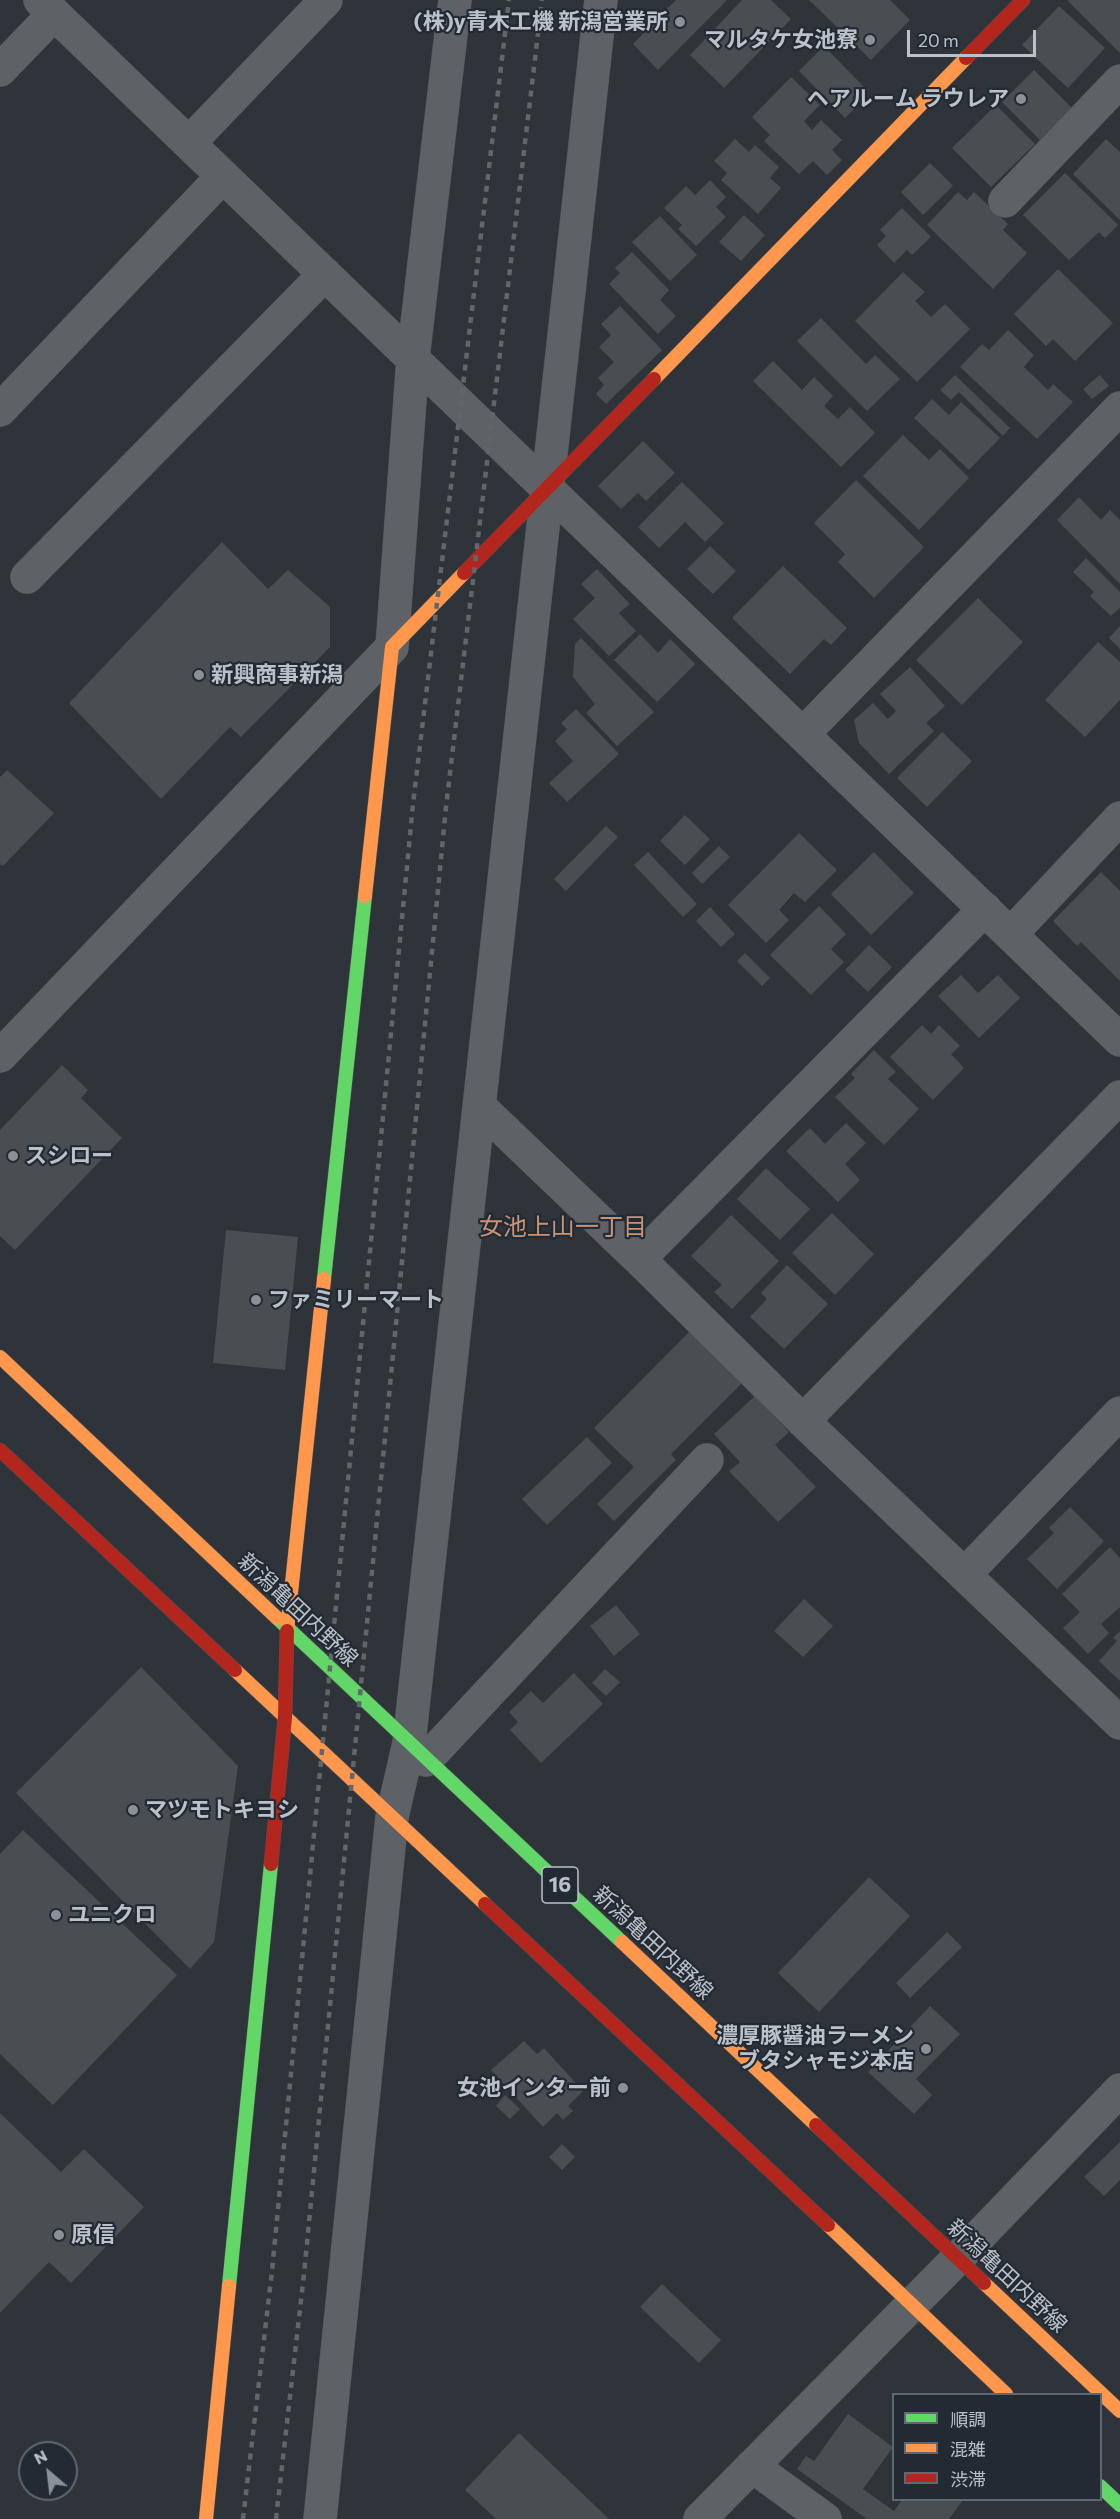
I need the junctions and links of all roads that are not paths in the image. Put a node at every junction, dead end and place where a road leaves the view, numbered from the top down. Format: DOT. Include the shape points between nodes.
graph roads {
  1 [pos="326,0"];
  2 [pos="455,0"];
  3 [pos="601,0"];
  4 [pos="1023,0"];
  5 [pos="47,7"];
  6 [pos="0,70"];
  7 [pos="1120,81"];
  8 [pos="189,143"];
  9 [pos="223,176"];
  10 [pos="1005,201"];
  11 [pos="325,274"];
  12 [pos="413,358"];
  13 [pos="1120,408"];
  14 [pos="0,410"];
  15 [pos="547,487"];
  16 [pos="27,577"];
  17 [pos="392,646"];
  18 [pos="803,734"];
  19 [pos="1120,818"];
  20 [pos="985,909"];
  21 [pos="1011,934"];
  22 [pos="1120,1040"];
  23 [pos="0,1056"];
  24 [pos="1120,1097"];
  25 [pos="480,1106"];
  26 [pos="639,1259"];
  27 [pos="0,1357"];
  28 [pos="1120,1413"];
  29 [pos="803,1421"];
  30 [pos="0,1450"];
  31 [pos="707,1461"];
  32 [pos="964,1574"];
  33 [pos="287,1629"];
  34 [pos="285,1717"];
  35 [pos="1120,1722"];
  36 [pos="418,1752"];
  37 [pos="392,1817"];
  38 [pos="1120,2090"];
  39 [pos="958,2258"];
  40 [pos="912,2304"];
  41 [pos="1005,2393"];
  42 [pos="1101,2393"];
  43 [pos="1102,2394"];
  44 [pos="1120,2411"];
  45 [pos="752,2466"];
  46 [pos="1102,2487"];
  47 [pos="1120,2505"];
  48 [pos="206,2519"];
  49 [pos="320,2519"];
  50 [pos="700,2519"];
  51 [pos="825,2519"];
  1 -- 8 [label="street"];
  2 -- 12 [label="street"];
  3 -- 15 [label="street"];
  4 -- 15 [label="main road"];
  5 -- 6 [label="street"];
  5 -- 8 [label="street"];
  7 -- 10 [label="street"];
  8 -- 9 [label="street"];
  9 -- 11 [label="street"];
  9 -- 14 [label="street"];
  11 -- 12 [label="street"];
  11 -- 16 [label="street"];
  12 -- 15 [label="street"];
  12 -- 17 [label="street"];
  13 -- 18 [label="street"];
  15 -- 17 [label="main road"];
  15 -- 18 [label="street"];
  15 -- 25 [label="street"];
  17 -- 23 [label="street"];
  17 -- 33 [label="main road"];
  18 -- 20 [label="street"];
  19 -- 21 [label="street"];
  20 -- 21 [label="street"];
  20 -- 26 [label="street"];
  21 -- 22 [label="street"];
  24 -- 29 [label="street"];
  25 -- 26 [label="street"];
  25 -- 36 [label="street"];
  26 -- 29 [label="street"];
  27 -- 33 [label="main road, 新潟亀田内野線 / 16"];
  28 -- 32 [label="street"];
  29 -- 32 [label="street"];
  30 -- 34 [label="main road"];
  31 -- 36 [label="street"];
  32 -- 35 [label="street"];
  33 -- 34 [label="main road"];
  33 -- 36 [label="main road, 新潟亀田内野線 / 16"];
  34 -- 37 [label="main road"];
  34 -- 48 [label="main road"];
  36 -- 37 [label="street"];
  36 -- 39 [label="main road, 新潟亀田内野線 / 16"];
  37 -- 40 [label="main road"];
  37 -- 49 [label="street"];
  38 -- 39 [label="street"];
  39 -- 40 [label="street"];
  39 -- 42 [label="main road, 新潟亀田内野線 / 16"];
  40 -- 41 [label="main road"];
  40 -- 45 [label="street"];
  43 -- 44 [label="main road, 新潟亀田内野線 / 16"];
  45 -- 50 [label="street"];
  45 -- 51 [label="street"];
  46 -- 47 [label="main road"];
}
